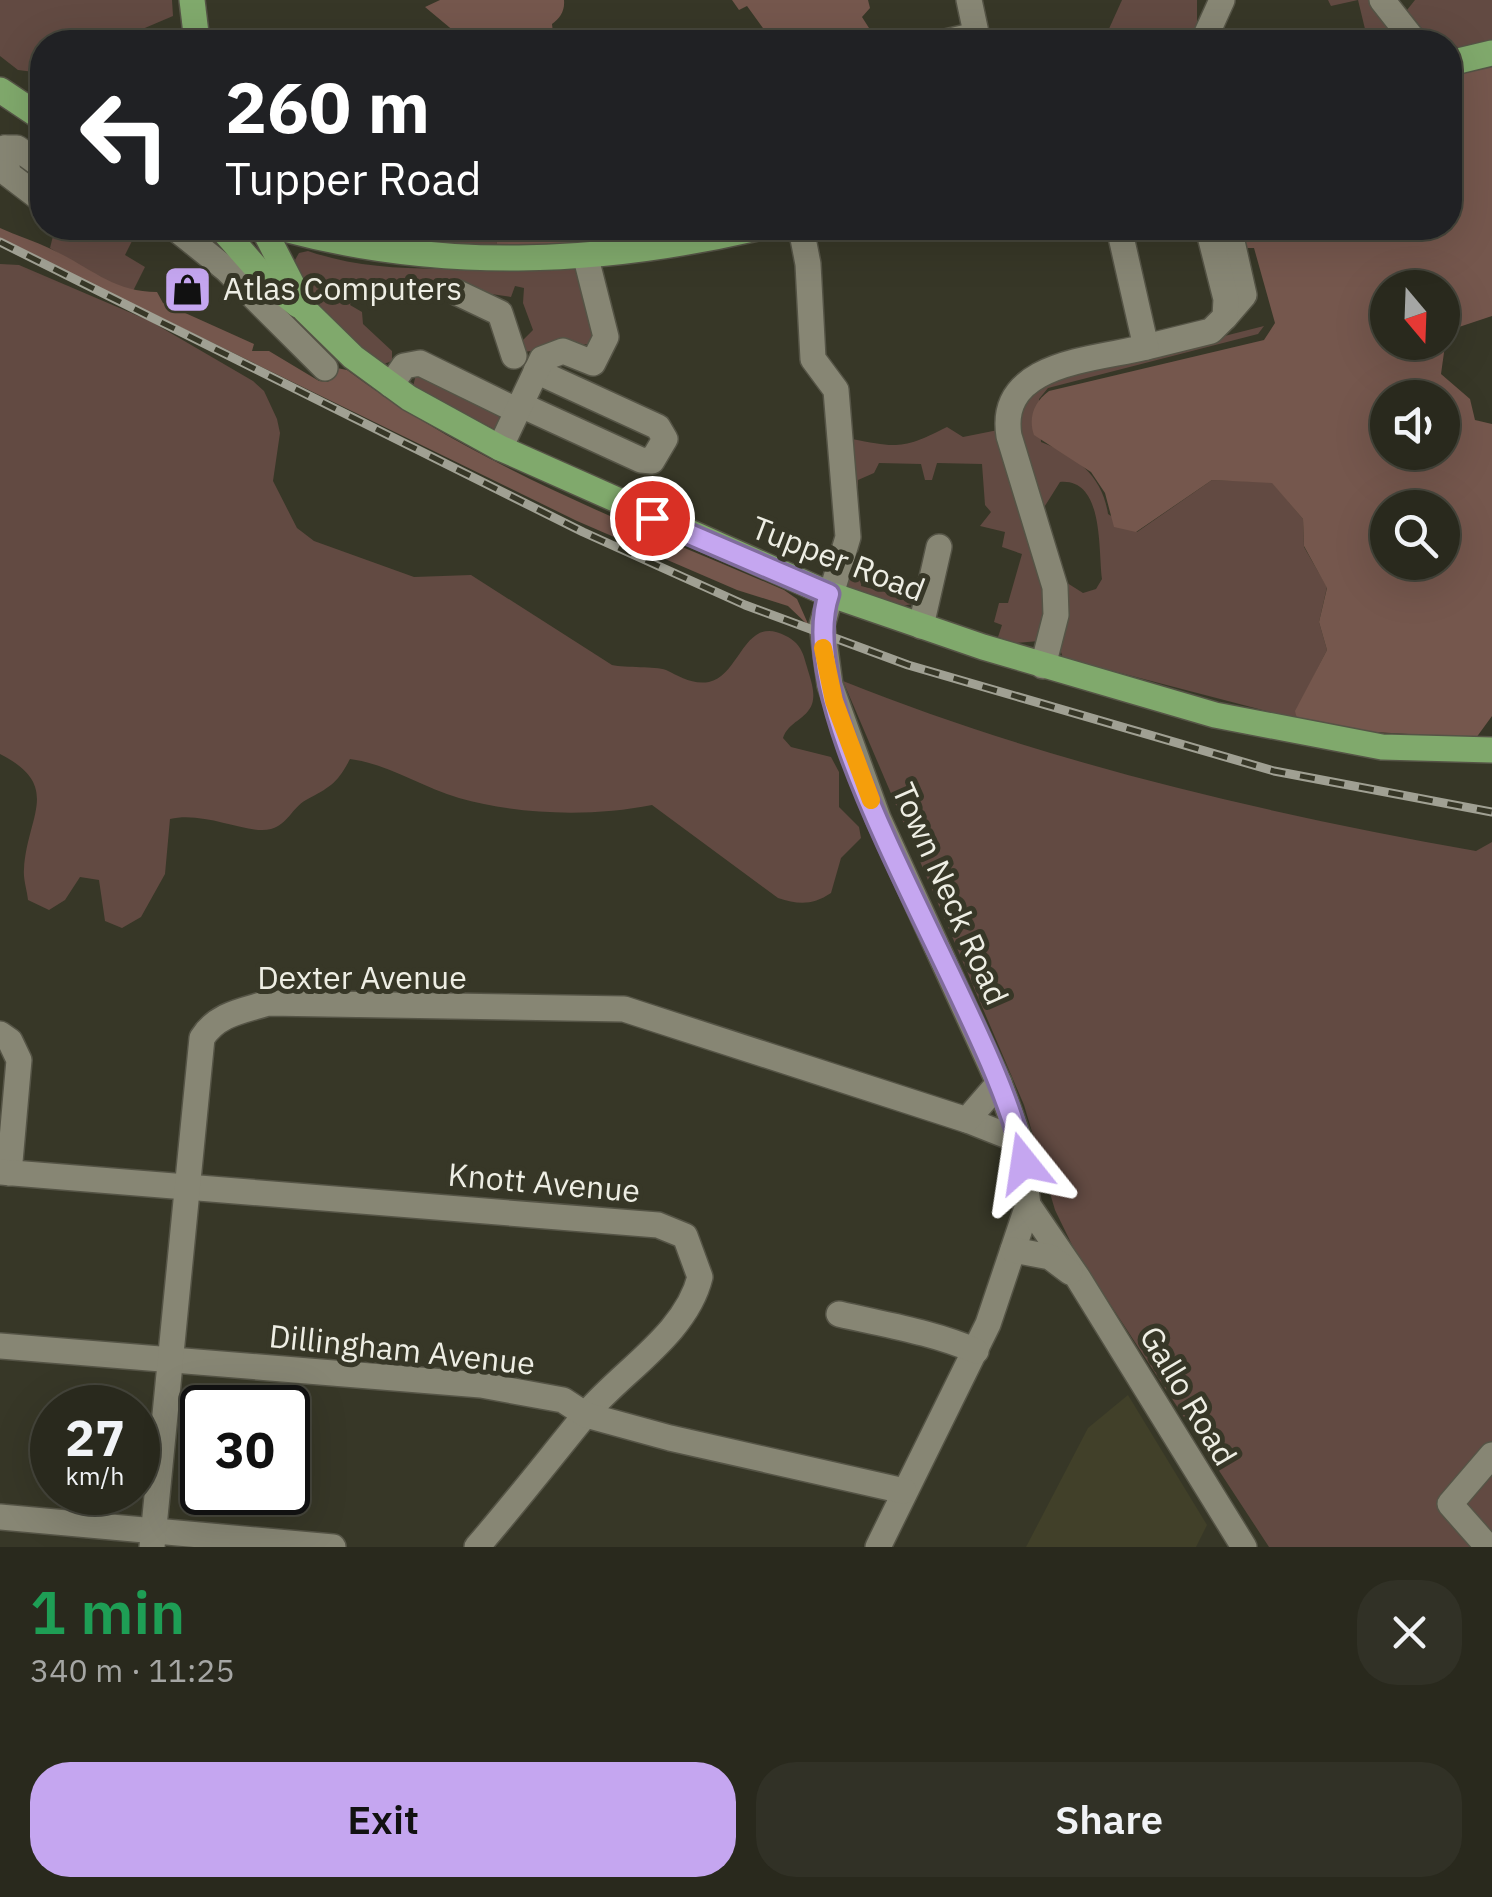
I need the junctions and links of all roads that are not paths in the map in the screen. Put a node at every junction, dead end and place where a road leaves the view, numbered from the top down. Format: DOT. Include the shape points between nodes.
graph roads {
  1 [pos="192,0"];
  2 [pos="969,0"];
  3 [pos="1222,0"];
  4 [pos="1382,0"];
  5 [pos="196,30"];
  6 [pos="975,30"];
  7 [pos="1208,30"];
  8 [pos="1406,30"];
  9 [pos="1492,52"];
  10 [pos="1462,60"];
  11 [pos="0,90"];
  12 [pos="30,110"];
  13 [pos="5,148"];
  14 [pos="30,157"];
  15 [pos="30,171"];
  16 [pos="30,191"];
  17 [pos="190,240"];
  18 [pos="231,240"];
  19 [pos="268,240"];
  20 [pos="343,240"];
  21 [pos="699,240"];
  22 [pos="804,240"];
  23 [pos="1122,240"];
  24 [pos="1211,240"];
  25 [pos="1224,240"];
  26 [pos="1232,240"];
  27 [pos="586,258"];
  28 [pos="458,293"];
  29 [pos="1225,318"];
  30 [pos="308,327"];
  31 [pos="1146,347"];
  32 [pos="514,356"];
  33 [pos="324,368"];
  34 [pos="536,371"];
  35 [pos="390,385"];
  36 [pos="519,408"];
  37 [pos="500,448"];
  38 [pos="939,547"];
  39 [pos="829,594"];
  40 [pos="921,626"];
  41 [pos="1044,666"];
  42 [pos="1492,750"];
  43 [pos="0,1034"];
  44 [pos="999,1083"];
  45 [pos="967,1120"];
  46 [pos="1020,1141"];
  47 [pos="4,1172"];
  48 [pos="186,1186"];
  49 [pos="1028,1206"];
  50 [pos="1013,1250"];
  51 [pos="1078,1278"];
  52 [pos="839,1314"];
  53 [pos="0,1346"];
  54 [pos="976,1351"];
  55 [pos="172,1360"];
  56 [pos="586,1415"];
  57 [pos="1492,1455"];
  58 [pos="904,1491"];
  59 [pos="0,1517"];
  60 [pos="153,1539"];
  61 [pos="1488,1540"];
  62 [pos="333,1547"];
  63 [pos="477,1547"];
  64 [pos="878,1547"];
  65 [pos="1244,1547"];
  1 -- 5 [label="main road"];
  2 -- 6 [label="street"];
  3 -- 7 [label="street"];
  4 -- 8 [label="street"];
  9 -- 10 [label="main road"];
  11 -- 12 [label="main road"];
  13 -- 14 [label="street"];
  13 -- 15 [label="street"];
  13 -- 16 [label="street" via="8,174"];
  17 -- 30 [label="street"];
  18 -- 30 [label="main road"];
  19 -- 30 [label="main road, Tupper Road"];
  20 -- 27 [label="main road" via="428,256"];
  21 -- 27 [label="main road"];
  22 -- 39 [label="street, Town Neck Road" via="813,359 836,390 842,449 847,548"];
  23 -- 31 [label="street"];
  24 -- 29 [label="street"];
  25 -- 29 [label="street" via="1236,296"];
  26 -- 29 [label="street" via="1244,295"];
  27 -- 34 [label="street" via="606,337 593,363 557,350"];
  28 -- 32 [label="street" via="500,313"];
  29 -- 31 [label="street" via="1210,330"];
  30 -- 33 [label="street"];
  30 -- 35 [label="main road, Tupper Road"];
  31 -- 41 [label="street" via="1034,376 1013,395 1009,436 1056,587"];
  34 -- 36 [label="street"];
  34 -- 36 [label="street" via="658,427 665,439 659,456 641,460"];
  35 -- 36 [label="street" via="404,366 420,363"];
  35 -- 37 [label="main road, Tupper Road"];
  36 -- 37 [label="street"];
  37 -- 39 [label="main road, Tupper Road"];
  38 -- 40 [label="street"];
  39 -- 40 [label="main road, Tupper Road"];
  39 -- 44 [label="street, Town Neck Road" via="823,652 839,718"];
  40 -- 41 [label="main road, Tupper Road"];
  41 -- 42 [label="main road, Tupper Road" via="1324,739 1411,750"];
  43 -- 47 [label="street" via="18,1060"];
  44 -- 45 [label="street"];
  44 -- 46 [label="street, Town Neck Road"];
  45 -- 46 [label="street, Dexter Avenue"];
  45 -- 48 [label="street, Dexter Avenue" via="624,1009 268,1004 230,1014 202,1038"];
  46 -- 49 [label="street, Town Neck Road"];
  47 -- 48 [label="street, Knott Avenue"];
  48 -- 55 [label="street, Dexter Avenue"];
  48 -- 56 [label="street, Knott Avenue" via="674,1228 693,1249 696,1290 668,1330"];
  49 -- 50 [label="street, Town Neck Road"];
  49 -- 51 [label="street, Gallo Road"];
  50 -- 51 [label="street, Gallo Road" via="1050,1257"];
  50 -- 54 [label="street, Town Neck Road"];
  51 -- 65 [label="street, Gallo Road"];
  52 -- 54 [label="street" via="894,1330 934,1332"];
  53 -- 55 [label="street, Dillingham Avenue"];
  54 -- 58 [label="street, Town Neck Road"];
  55 -- 56 [label="street, Dillingham Avenue" via="481,1385 563,1400"];
  55 -- 60 [label="street, Dexter Avenue"];
  56 -- 58 [label="street, Dillingham Avenue"];
  56 -- 63 [label="street, Knott Avenue"];
  57 -- 61 [label="street" via="1450,1504"];
  58 -- 64 [label="street, Town Neck Road"];
  59 -- 60 [label="street"];
  60 -- 62 [label="street"];
}
